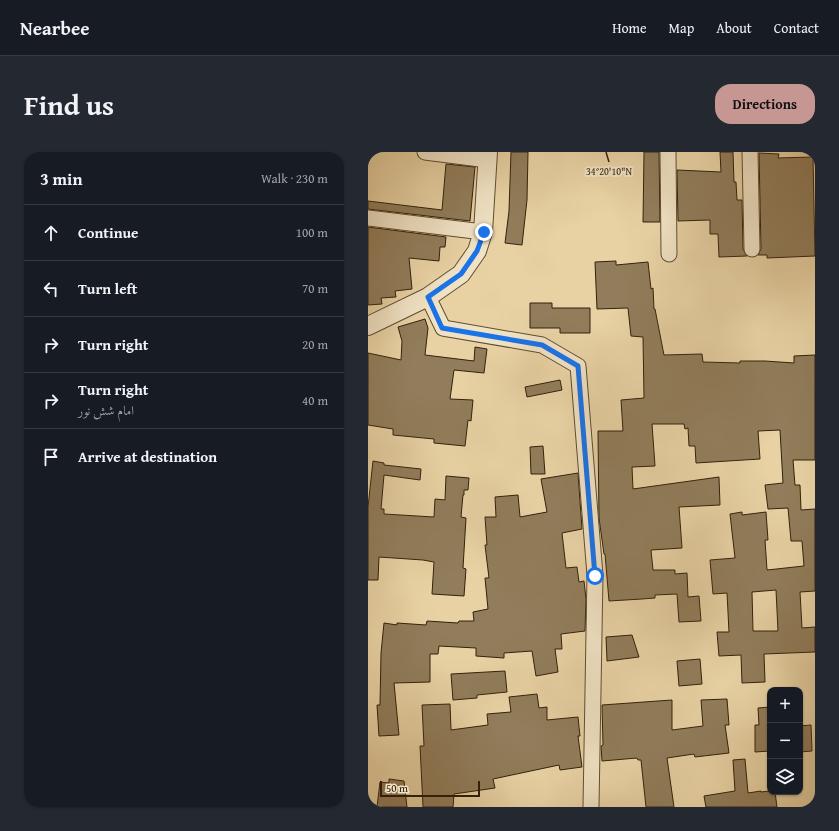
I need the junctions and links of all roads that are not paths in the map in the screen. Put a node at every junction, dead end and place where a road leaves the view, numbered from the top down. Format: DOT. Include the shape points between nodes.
graph roads {
  1 [pos="425,152"];
  2 [pos="668,152"];
  3 [pos="750,152"];
  4 [pos="488,156"];
  5 [pos="368,218"];
  6 [pos="484,232"];
  7 [pos="752,249"];
  8 [pos="669,254"];
  9 [pos="428,297"];
  10 [pos="368,326"];
  11 [pos="591,807"];
  1 -- 4 [label="street"];
  2 -- 8 [label="street"];
  3 -- 7 [label="street"];
  4 -- 6 [label="street"];
  5 -- 6 [label="street"];
  6 -- 9 [label="street" via="477,251 461,274"];
  9 -- 10 [label="street"];
  9 -- 11 [label="street" via="442,328 542,345 578,366 595,576"];
}
